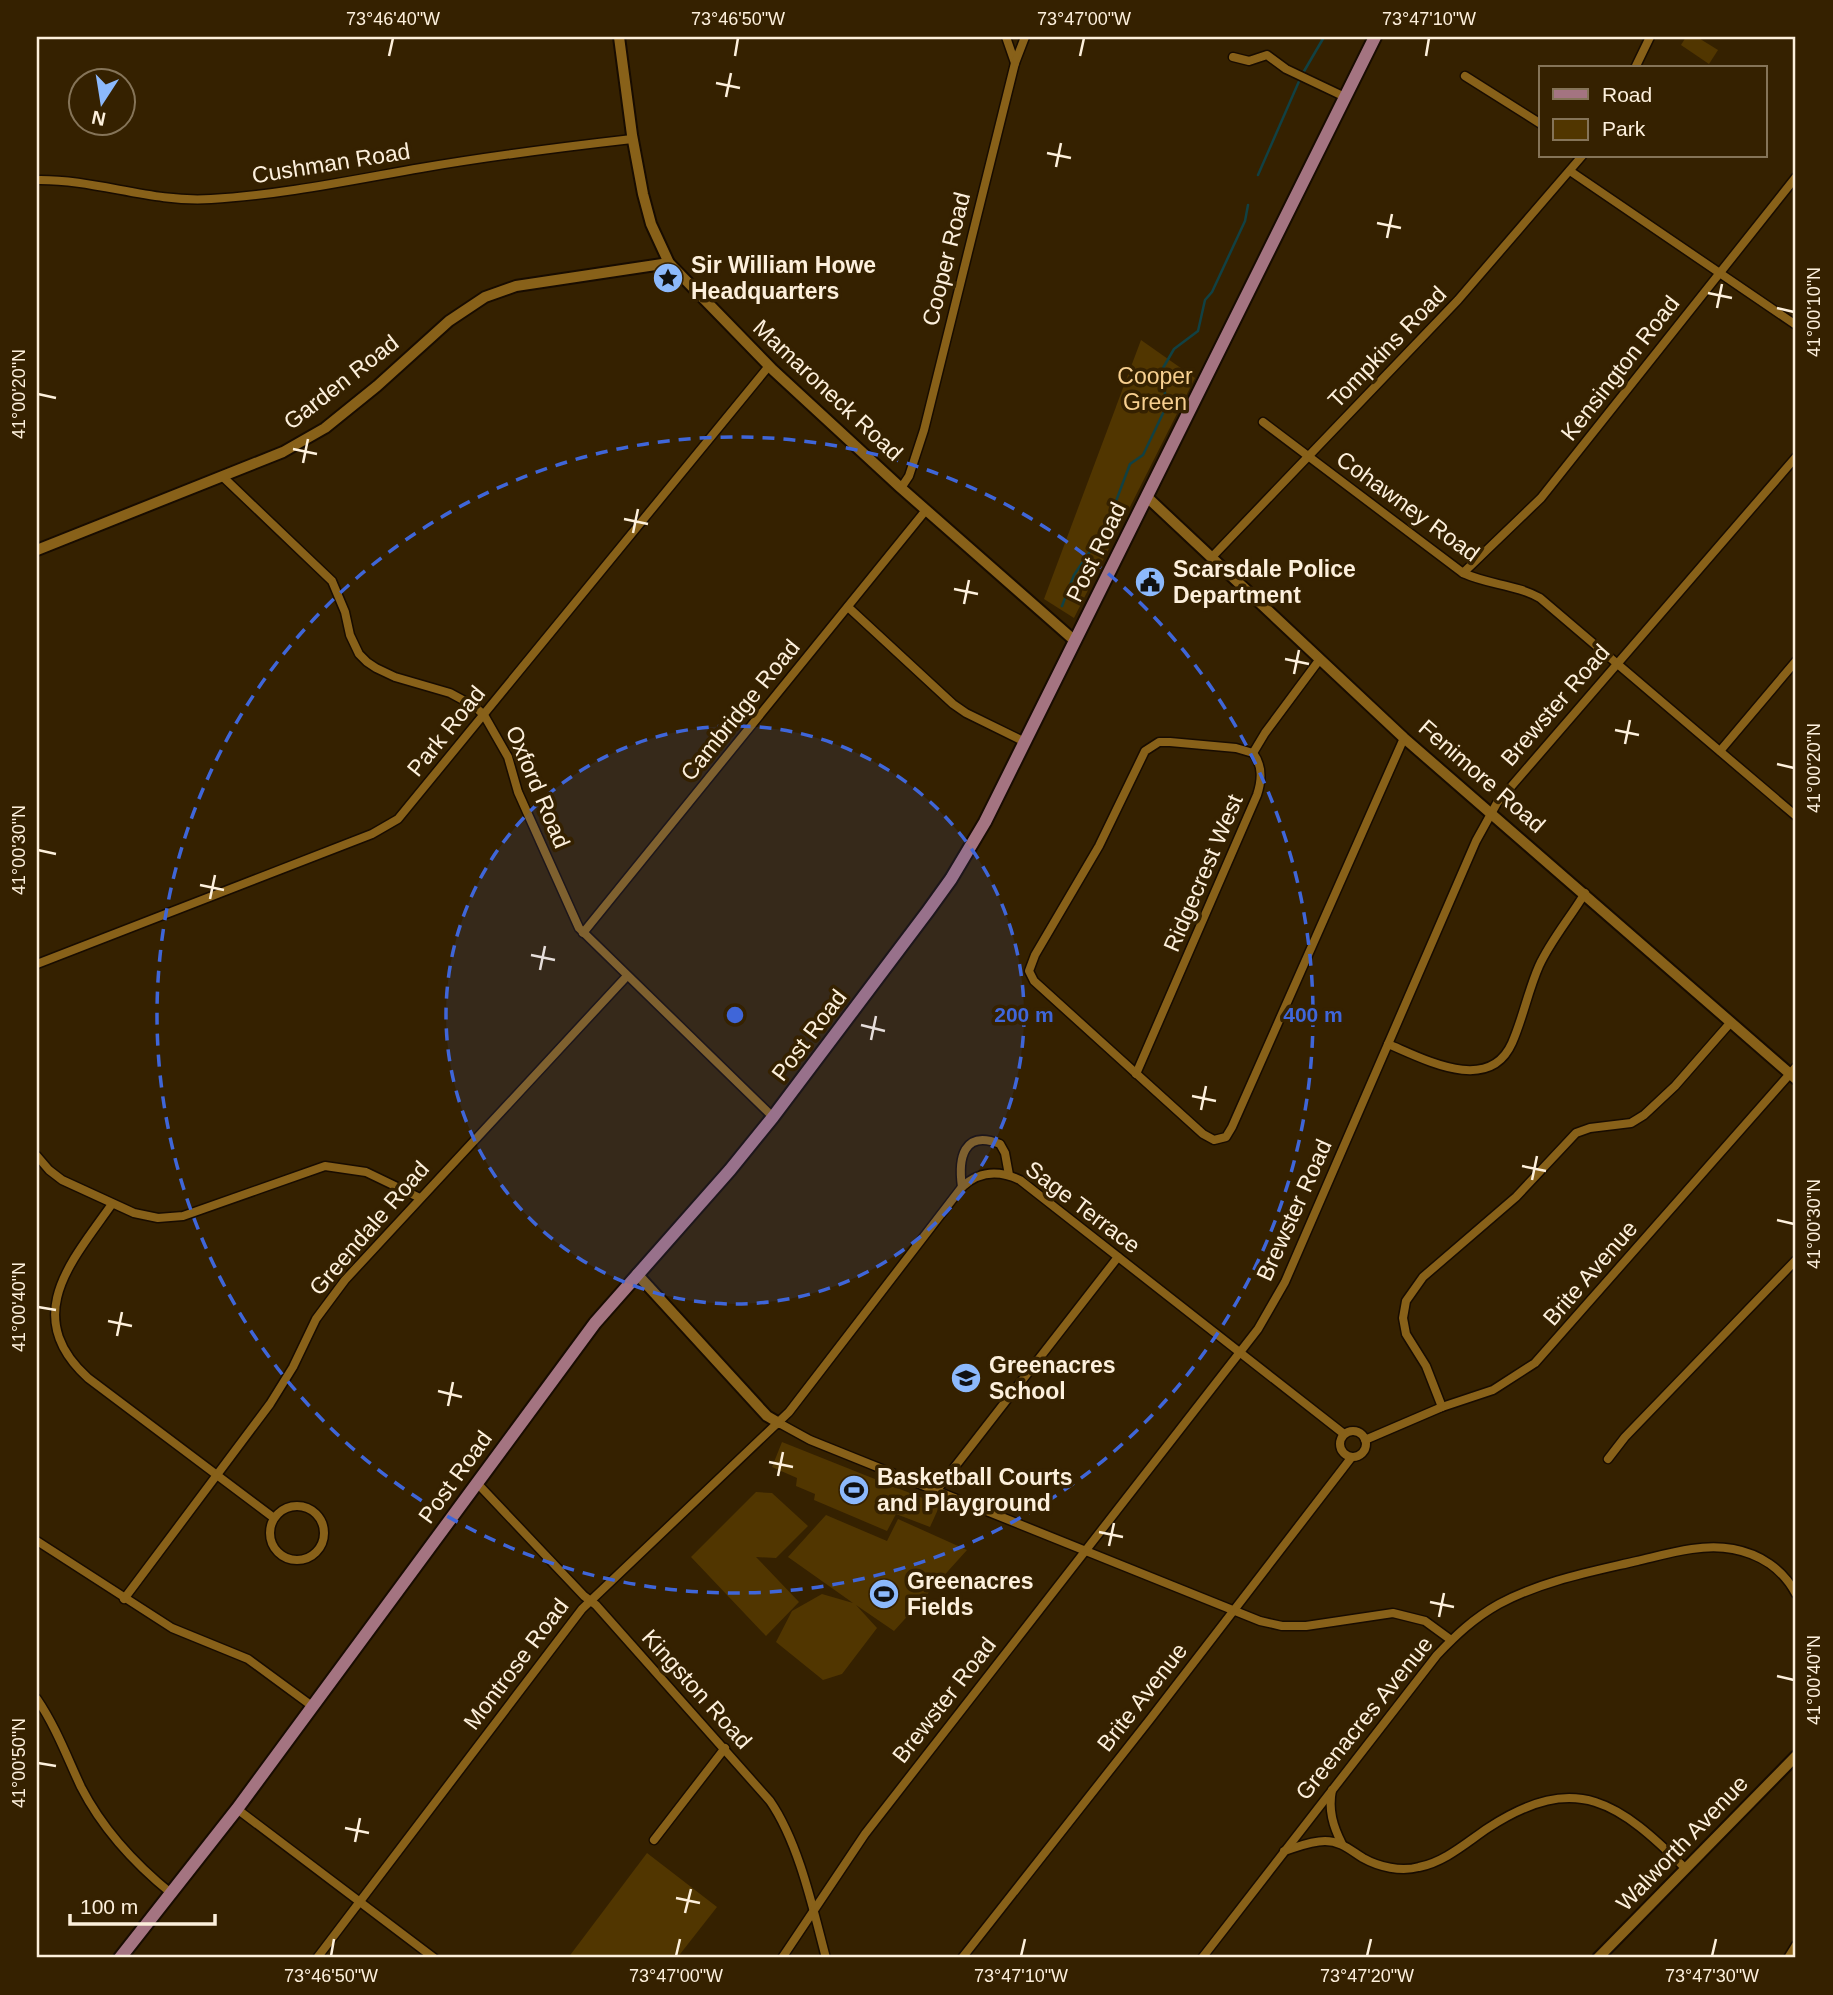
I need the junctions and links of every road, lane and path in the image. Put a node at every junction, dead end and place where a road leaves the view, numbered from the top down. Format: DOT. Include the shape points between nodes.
graph roads {
  1 [pos="619,37"];
  2 [pos="1006,37"];
  3 [pos="1025,37"];
  4 [pos="1376,37"];
  5 [pos="1650,37"];
  6 [pos="1233,57"];
  7 [pos="1015,63"];
  8 [pos="1636,66"];
  9 [pos="1465,76"];
  10 [pos="1345,97"];
  11 [pos="1539,123"];
  12 [pos="632,139"];
  13 [pos="1580,158"];
  14 [pos="1570,171"];
  15 [pos="1796,177"];
  16 [pos="37,180"];
  17 [pos="669,263"];
  18 [pos="1721,273"];
  19 [pos="1796,325"];
  20 [pos="769,366"];
  21 [pos="1263,422"];
  22 [pos="1309,457"];
  23 [pos="1796,457"];
  24 [pos="222,475"];
  25 [pos="901,488"];
  26 [pos="1147,498"];
  27 [pos="926,510"];
  28 [pos="37,550"];
  29 [pos="1212,557"];
  30 [pos="1463,573"];
  31 [pos="848,607"];
  32 [pos="1075,641"];
  33 [pos="1320,659"];
  34 [pos="1796,661"];
  35 [pos="1617,662"];
  36 [pos="484,715"];
  37 [pos="1404,738"];
  38 [pos="1026,742"];
  39 [pos="1720,751"];
  40 [pos="1253,753"];
  41 [pos="1492,813"];
  42 [pos="1796,816"];
  43 [pos="1585,893"];
  44 [pos="583,933"];
  45 [pos="37,964"];
  46 [pos="627,976"];
  47 [pos="1731,1022"];
  48 [pos="1388,1044"];
  49 [pos="1794,1073"];
  50 [pos="1136,1074"];
  51 [pos="774,1118"];
  52 [pos="37,1156"];
  53 [pos="1009,1175"];
  54 [pos="962,1187"];
  55 [pos="420,1198"];
  56 [pos="112,1204"];
  57 [pos="1118,1257"];
  58 [pos="1796,1260"];
  59 [pos="637,1274"];
  60 [pos="1240,1352"];
  61 [pos="1442,1407"];
  62 [pos="779,1423"];
  63 [pos="1344,1434"];
  64 [pos="1365,1440"];
  65 [pos="1351,1458"];
  66 [pos="1608,1459"];
  67 [pos="218,1475"];
  68 [pos="477,1483"];
  69 [pos="936,1491"];
  70 [pos="274,1518"];
  71 [pos="37,1541"];
  72 [pos="1085,1551"];
  73 [pos="1796,1594"];
  74 [pos="124,1599"];
  75 [pos="590,1601"];
  76 [pos="1233,1611"];
  77 [pos="1451,1640"];
  78 [pos="37,1699"];
  79 [pos="313,1706"];
  80 [pos="725,1748"];
  81 [pos="1796,1756"];
  82 [pos="1332,1788"];
  83 [pos="237,1808"];
  84 [pos="654,1840"];
  85 [pos="1342,1844"];
  86 [pos="1283,1852"];
  87 [pos="1686,1869"];
  88 [pos="172,1894"];
  89 [pos="360,1902"];
  90 [pos="813,1910"];
  91 [pos="1796,1945"];
  92 [pos="120,1958"];
  93 [pos="317,1958"];
  94 [pos="434,1958"];
  95 [pos="782,1958"];
  96 [pos="826,1958"];
  97 [pos="962,1958"];
  98 [pos="1202,1958"];
  99 [pos="1598,1958"];
  100 [pos="1788,1958"];
  1 -- 12 [label="street, Mamaroneck Road"];
  2 -- 7 [label="street"];
  3 -- 7 [label="street, Cooper Road"];
  4 -- 10 [label="main road, Post Road"];
  5 -- 8 [label="street"];
  6 -- 10 [label="street" via="1249,61 1267,55"];
  7 -- 25 [label="street, Cooper Road" via="924,430"];
  9 -- 11 [label="street"];
  10 -- 26 [label="main road, Post Road"];
  12 -- 16 [label="street, Cushman Road" via="209,200"];
  12 -- 17 [label="street, Mamaroneck Road" via="646,208"];
  13 -- 14 [label="street, Tompkins Road"];
  14 -- 18 [label="street"];
  14 -- 22 [label="street, Tompkins Road" via="1458,300"];
  15 -- 18 [label="street, Kensington Road"];
  17 -- 20 [label="street, Mamaroneck Road"];
  17 -- 24 [label="street, Garden Road" via="516,285 485,297 449,321 325,428 283,452"];
  18 -- 19 [label="street"];
  18 -- 30 [label="street, Kensington Road" via="1541,498"];
  20 -- 25 [label="street, Mamaroneck Road"];
  20 -- 36 [label="street, Park Road"];
  21 -- 22 [label="street, Cohawney Road"];
  22 -- 29 [label="street, Tompkins Road"];
  22 -- 30 [label="street, Cohawney Road"];
  23 -- 35 [label="street, Brewster Road"];
  24 -- 28 [label="street, Garden Road"];
  24 -- 36 [label="street, Oxford Road" via="332,581 350,635 367,662 395,677 450,693"];
  25 -- 27 [label="street, Mamaroneck Road"];
  26 -- 29 [label="street, Fenimore Road"];
  26 -- 32 [label="main road, Post Road"];
  27 -- 31 [label="street, Cambridge Road"];
  27 -- 32 [label="street, Mamaroneck Road"];
  29 -- 33 [label="street, Fenimore Road"];
  30 -- 35 [label="street, Cohawney Road" via="1530,592"];
  31 -- 38 [label="street" via="953,704"];
  31 -- 44 [label="street, Cambridge Road"];
  32 -- 38 [label="main road, Post Road"];
  33 -- 37 [label="street, Fenimore Road"];
  33 -- 40 [label="street"];
  34 -- 39 [label="street"];
  35 -- 39 [label="street, Cohawney Road"];
  35 -- 41 [label="street, Brewster Road"];
  36 -- 44 [label="street, Oxford Road" via="508,757 518,792"];
  36 -- 45 [label="street, Park Road" via="389,825"];
  37 -- 41 [label="street, Fenimore Road"];
  37 -- 50 [label="street" via="1226,1137 1220,1140 1203,1135"];
  38 -- 51 [label="main road, Post Road" via="951,879"];
  39 -- 42 [label="street, Cohawney Road"];
  40 -- 50 [label="street, Ridgecrest West" via="1260,768 1257,796"];
  40 -- 50 [label="street" via="1170,742 1159,742 1145,751 1099,846 1035,955 1029,975"];
  41 -- 43 [label="street, Fenimore Road"];
  41 -- 48 [label="street, Brewster Road"];
  43 -- 47 [label="street, Fenimore Road"];
  43 -- 48 [label="street" via="1539,966 1514,1039 1496,1063 1460,1071"];
  44 -- 46 [label="street, Oxford Road"];
  46 -- 51 [label="street, Oxford Road"];
  46 -- 55 [label="street, Greendale Road"];
  47 -- 49 [label="street, Fenimore Road"];
  47 -- 61 [label="street" via="1644,1115 1631,1123 1576,1133 1534,1180 1415,1287 1404,1309 1406,1334 1426,1366"];
  48 -- 60 [label="street, Brewster Road" via="1285,1282"];
  49 -- 61 [label="street, Brite Avenue" via="1535,1363 1493,1390"];
  51 -- 59 [label="main road, Post Road"];
  52 -- 56 [label="street" via="62,1180"];
  53 -- 54 [label="street, Sage Terrace" via="989,1173"];
  53 -- 54 [label="street" via="1000,1144 983,1140 963,1151 959,1168"];
  53 -- 57 [label="street, Sage Terrace"];
  54 -- 62 [label="street, Sage Terrace"];
  55 -- 56 [label="street" via="366,1172 325,1166 168,1219"];
  55 -- 67 [label="street, Greendale Road" via="330,1299 270,1405"];
  56 -- 67 [label="street" via="63,1276 56,1301 62,1347 88,1378"];
  57 -- 60 [label="street, Sage Terrace"];
  57 -- 69 [label="street"];
  58 -- 66 [label="street"];
  59 -- 62 [label="street" via="766,1416"];
  59 -- 68 [label="main road, Post Road" via="595,1323"];
  60 -- 63 [label="street, Sage Terrace"];
  60 -- 72 [label="street, Brewster Road"];
  61 -- 64 [label="street, Brite Avenue"];
  62 -- 69 [label="street"];
  62 -- 75 [label="street, Montrose Road"];
  63 -- 64 [label="street" via="1357,1432"];
  63 -- 65 [label="street" via="1339,1445"];
  64 -- 65 [label="street, Brite Avenue" via="1364,1451"];
  65 -- 76 [label="street, Brite Avenue"];
  67 -- 70 [label="street"];
  67 -- 74 [label="street, Greendale Road"];
  68 -- 75 [label="street, Kingston Road"];
  68 -- 79 [label="main road, Post Road"];
  69 -- 72 [label="street"];
  70 -- 70 [label="street" via="272,1546 285,1558 302,1561 322,1546 324,1529 312,1510 292,1506"];
  71 -- 74 [label="street"];
  72 -- 76 [label="street"];
  72 -- 90 [label="street, Brewster Road" via="865,1833"];
  73 -- 77 [label="street, Greenacres Avenue" via="1787,1578 1760,1558 1731,1548 1699,1548 1544,1584 1496,1606"];
  74 -- 79 [label="street" via="172,1628 248,1659"];
  75 -- 80 [label="street, Kingston Road"];
  75 -- 89 [label="street, Montrose Road"];
  76 -- 77 [label="street" via="1270,1624 1296,1626 1401,1614 1426,1622"];
  76 -- 97 [label="street, Brite Avenue"];
  77 -- 82 [label="street, Greenacres Avenue"];
  78 -- 88 [label="street" via="102,1822"];
  79 -- 83 [label="main road, Post Road"];
  80 -- 84 [label="street"];
  80 -- 90 [label="street, Kingston Road" via="783,1821"];
  81 -- 87 [label="street, Walworth Avenue"];
  82 -- 85 [label="street" via="1331,1813"];
  82 -- 86 [label="street, Greenacres Avenue"];
  83 -- 88 [label="main road, Post Road"];
  83 -- 89 [label="street"];
  85 -- 86 [label="street" via="1312,1842"];
  85 -- 87 [label="street" via="1370,1862 1419,1868 1447,1856 1525,1806 1580,1799 1632,1819"];
  86 -- 98 [label="street, Greenacres Avenue"];
  87 -- 99 [label="street, Walworth Avenue"];
  88 -- 92 [label="main road, Post Road"];
  89 -- 93 [label="street, Montrose Road"];
  89 -- 94 [label="street"];
  90 -- 95 [label="street, Brewster Road"];
  90 -- 96 [label="street, Kingston Road"];
  91 -- 100 [label="street"];
}
